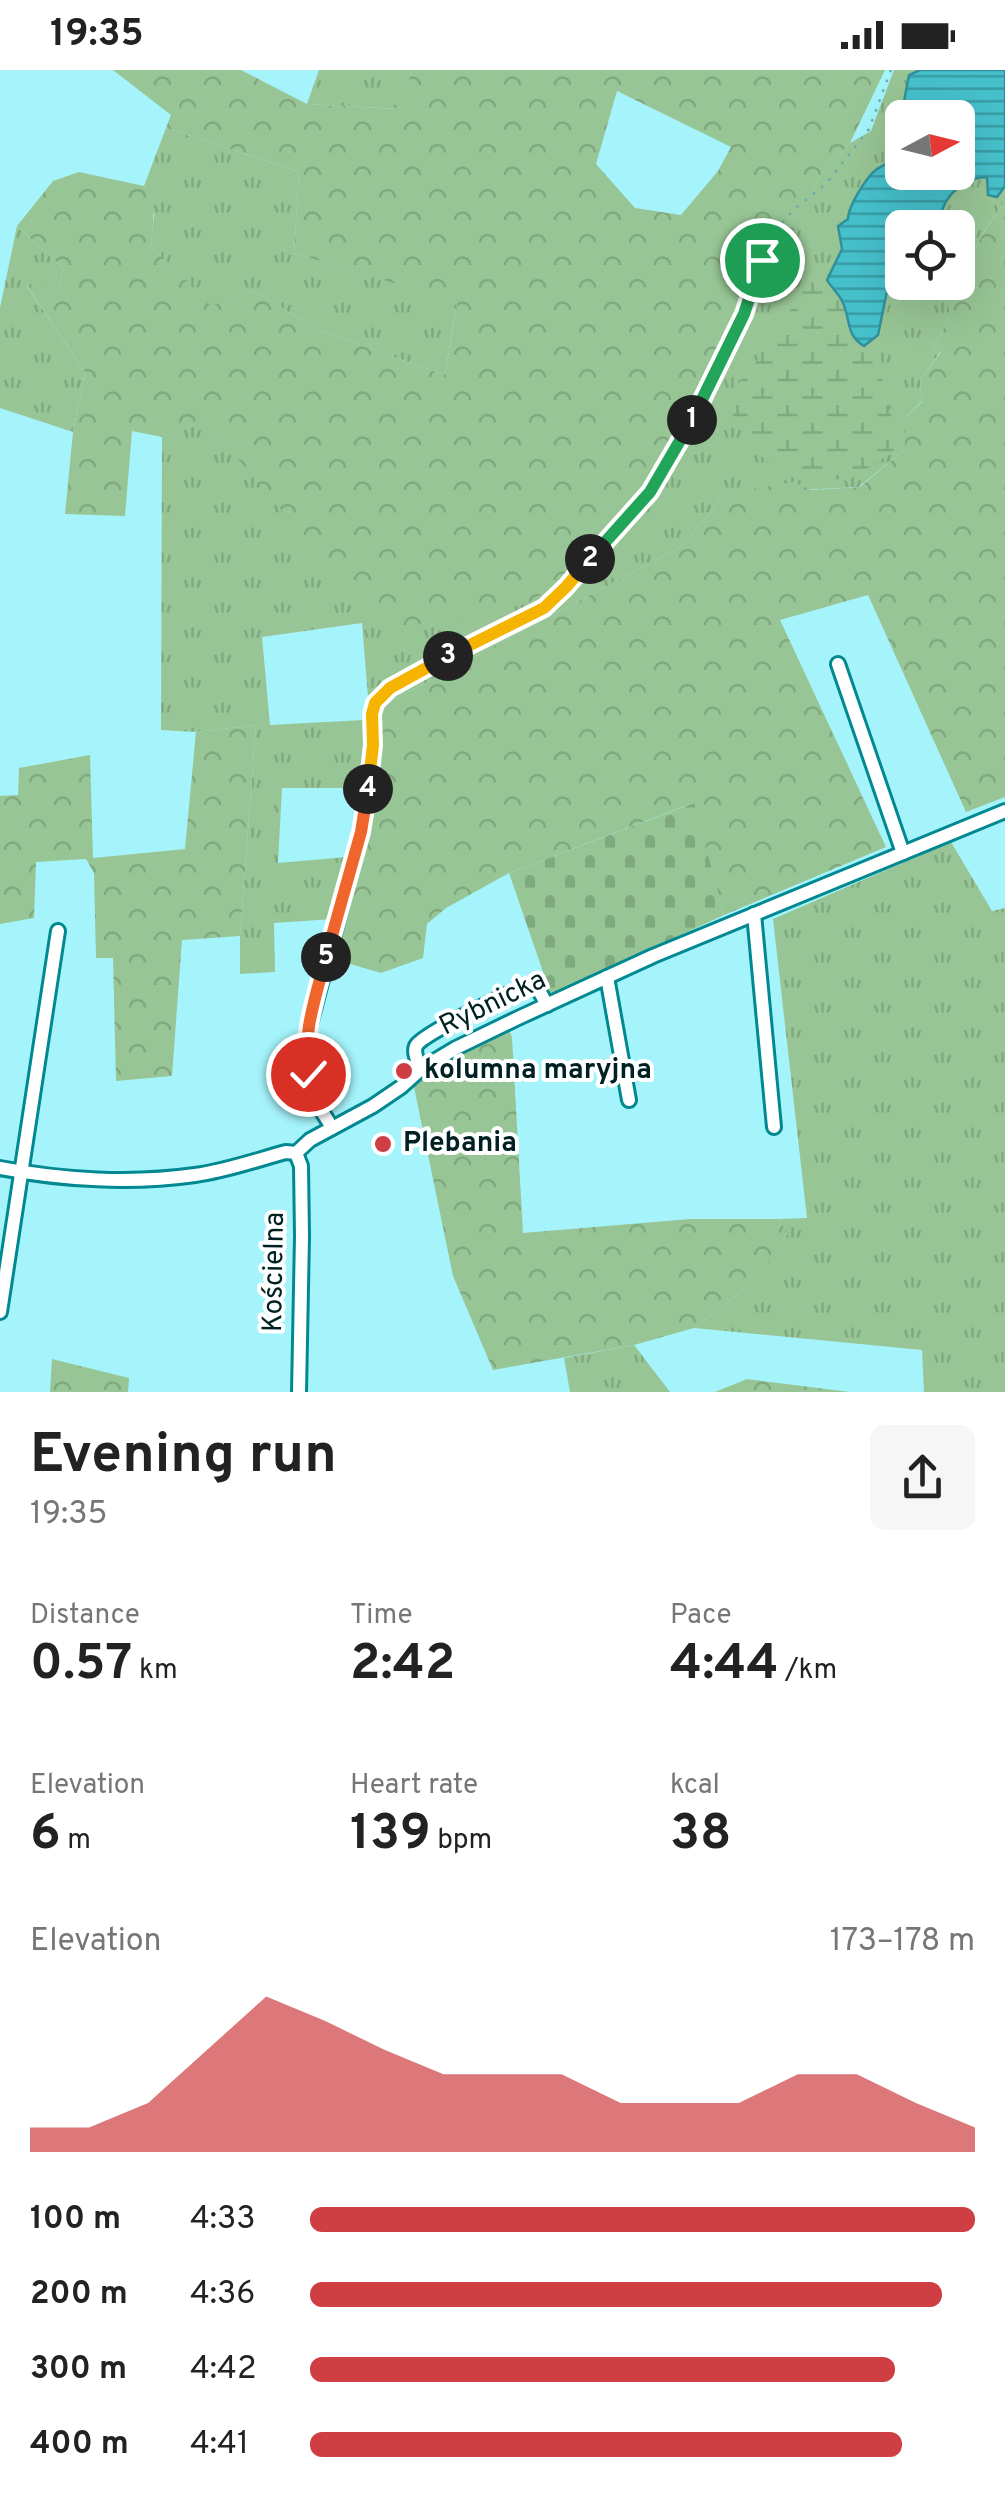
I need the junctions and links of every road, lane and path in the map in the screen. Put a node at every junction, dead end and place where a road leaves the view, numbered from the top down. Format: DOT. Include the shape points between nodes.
graph roads {
  1 [pos="891,70"];
  2 [pos="838,664"];
  3 [pos="375,703"];
  4 [pos="1005,811"];
  5 [pos="903,854"];
  6 [pos="754,914"];
  7 [pos="58,930"];
  8 [pos="607,977"];
  9 [pos="547,1005"];
  10 [pos="420,1069"];
  11 [pos="630,1100"];
  12 [pos="774,1127"];
  13 [pos="332,1128"];
  14 [pos="296,1153"];
  15 [pos="0,1168"];
  16 [pos="22,1172"];
  17 [pos="0,1312"];
  18 [pos="299,1392"];
  1 -- 3 [label="path" via="869,129 826,184 783,222 694,416 650,492 544,608 399,682"];
  2 -- 5 [label="street"];
  3 -- 13 [label="street" via="361,832 306,1048 308,1074"];
  4 -- 5 [label="street, Rybnicka"];
  5 -- 6 [label="street, Rybnicka"];
  6 -- 8 [label="street, Rybnicka"];
  6 -- 12 [label="street"];
  7 -- 16 [label="street"];
  8 -- 9 [label="street, Rybnicka"];
  8 -- 11 [label="street"];
  9 -- 10 [label="street, Rybnicka"];
  9 -- 10 [label="street" via="531,985 435,1031 417,1043"];
  10 -- 13 [label="street, Rybnicka" via="401,1088"];
  13 -- 14 [label="street, Rybnicka"];
  14 -- 16 [label="street, Rybnicka" via="160,1178"];
  14 -- 18 [label="street, Kościelna"];
  15 -- 16 [label="street, Rybnicka"];
  16 -- 17 [label="street"];
}
